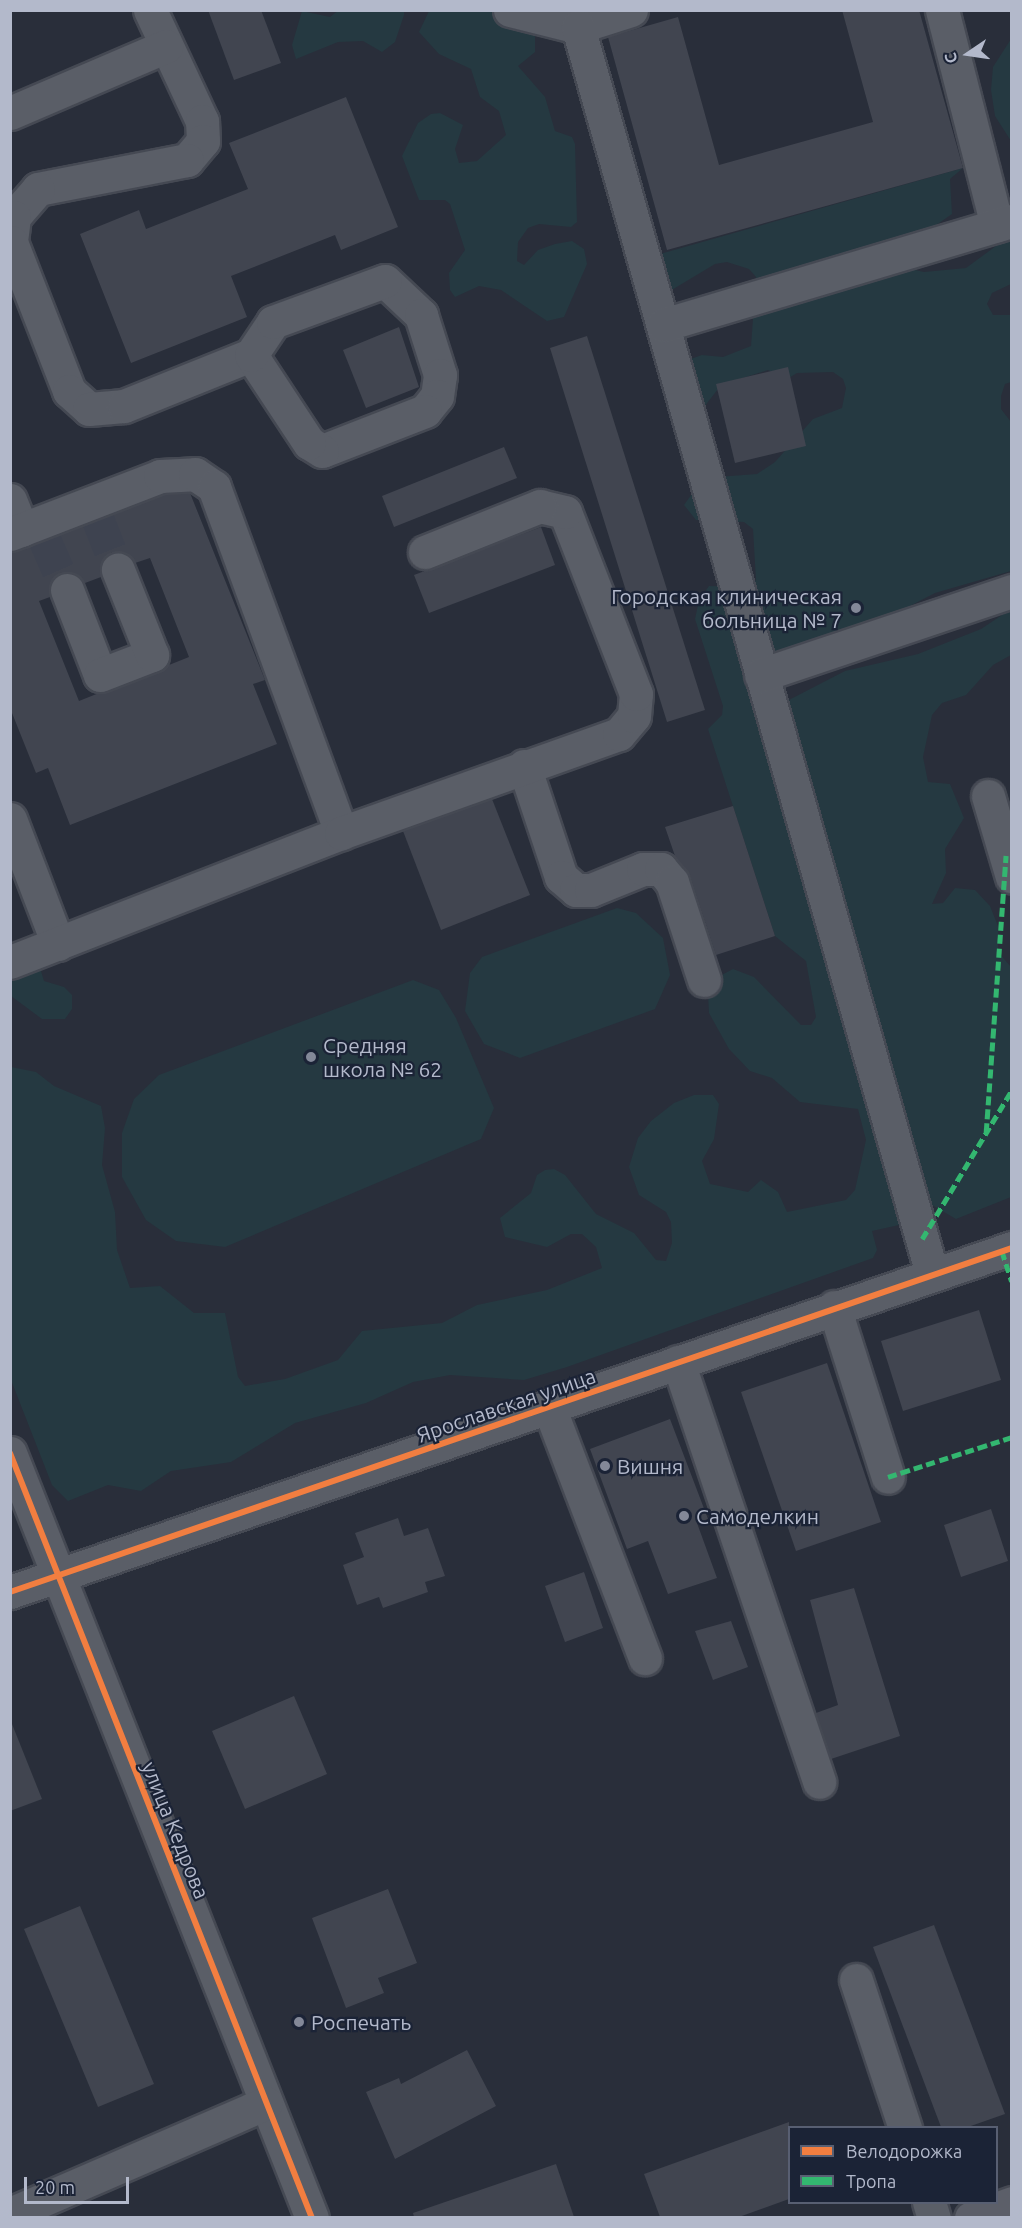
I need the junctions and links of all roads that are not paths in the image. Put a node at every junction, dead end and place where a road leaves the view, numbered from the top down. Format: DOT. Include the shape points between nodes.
graph roads {
  1 [pos="150,10"];
  2 [pos="510,10"];
  3 [pos="631,10"];
  4 [pos="942,10"];
  5 [pos="578,27"];
  6 [pos="166,46"];
  7 [pos="10,113"];
  8 [pos="1004,223"];
  9 [pos="663,325"];
  10 [pos="251,355"];
  11 [pos="10,500"];
  12 [pos="29,531"];
  13 [pos="425,552"];
  14 [pos="118,570"];
  15 [pos="67,590"];
  16 [pos="1011,591"];
  17 [pos="762,675"];
  18 [pos="524,766"];
  19 [pos="988,796"];
  20 [pos="10,819"];
  21 [pos="341,833"];
  22 [pos="1011,877"];
  23 [pos="58,944"];
  24 [pos="10,962"];
  25 [pos="704,980"];
  26 [pos="1011,1248"];
  27 [pos="932,1274"];
  28 [pos="834,1307"];
  29 [pos="678,1362"];
  30 [pos="549,1407"];
  31 [pos="10,1453"];
  32 [pos="888,1477"];
  33 [pos="60,1575"];
  34 [pos="10,1592"];
  35 [pos="645,1658"];
  36 [pos="819,1782"];
  37 [pos="856,1980"];
  38 [pos="266,2103"];
  39 [pos="905,2126"];
  40 [pos="1010,2208"];
  41 [pos="10,2214"];
  42 [pos="312,2217"];
  43 [pos="971,2217"];
  1 -- 6 [label="street"];
  2 -- 5 [label="street"];
  3 -- 5 [label="street"];
  4 -- 8 [label="street"];
  5 -- 9 [label="street"];
  6 -- 7 [label="street"];
  6 -- 10 [label="street" via="202,121 203,141 187,160 38,189 14,217 11,242 69,391 89,409 123,406"];
  8 -- 9 [label="street"];
  9 -- 17 [label="street"];
  10 -- 10 [label="street" via="309,443 322,451 425,411 437,396 440,375 421,315 385,281 273,322"];
  11 -- 12 [label="street"];
  12 -- 21 [label="street" via="94,511 160,476 195,474 214,487"];
  13 -- 18 [label="street" via="540,506 565,512 636,694 634,716 619,734"];
  14 -- 15 [label="street" via="152,655 100,675"];
  16 -- 17 [label="street"];
  17 -- 27 [label="street"];
  18 -- 21 [label="street"];
  18 -- 25 [label="street" via="561,878 576,890 591,890 643,869 661,869 672,882"];
  19 -- 22 [label="street"];
  20 -- 23 [label="street"];
  21 -- 23 [label="street"];
  23 -- 24 [label="street"];
  26 -- 27 [label="street, Ярославская улица"];
  27 -- 28 [label="street, Ярославская улица"];
  28 -- 29 [label="street, Ярославская улица"];
  28 -- 32 [label="street"];
  29 -- 30 [label="street, Ярославская улица"];
  29 -- 36 [label="street"];
  30 -- 33 [label="street, Ярославская улица"];
  30 -- 35 [label="street"];
  31 -- 33 [label="street, улица Кедрова"];
  33 -- 34 [label="street, Ярославская улица"];
  33 -- 38 [label="street, улица Кедрова"];
  37 -- 39 [label="street"];
  38 -- 41 [label="street"];
  38 -- 42 [label="street, улица Кедрова"];
  40 -- 43 [label="main road"];
}
